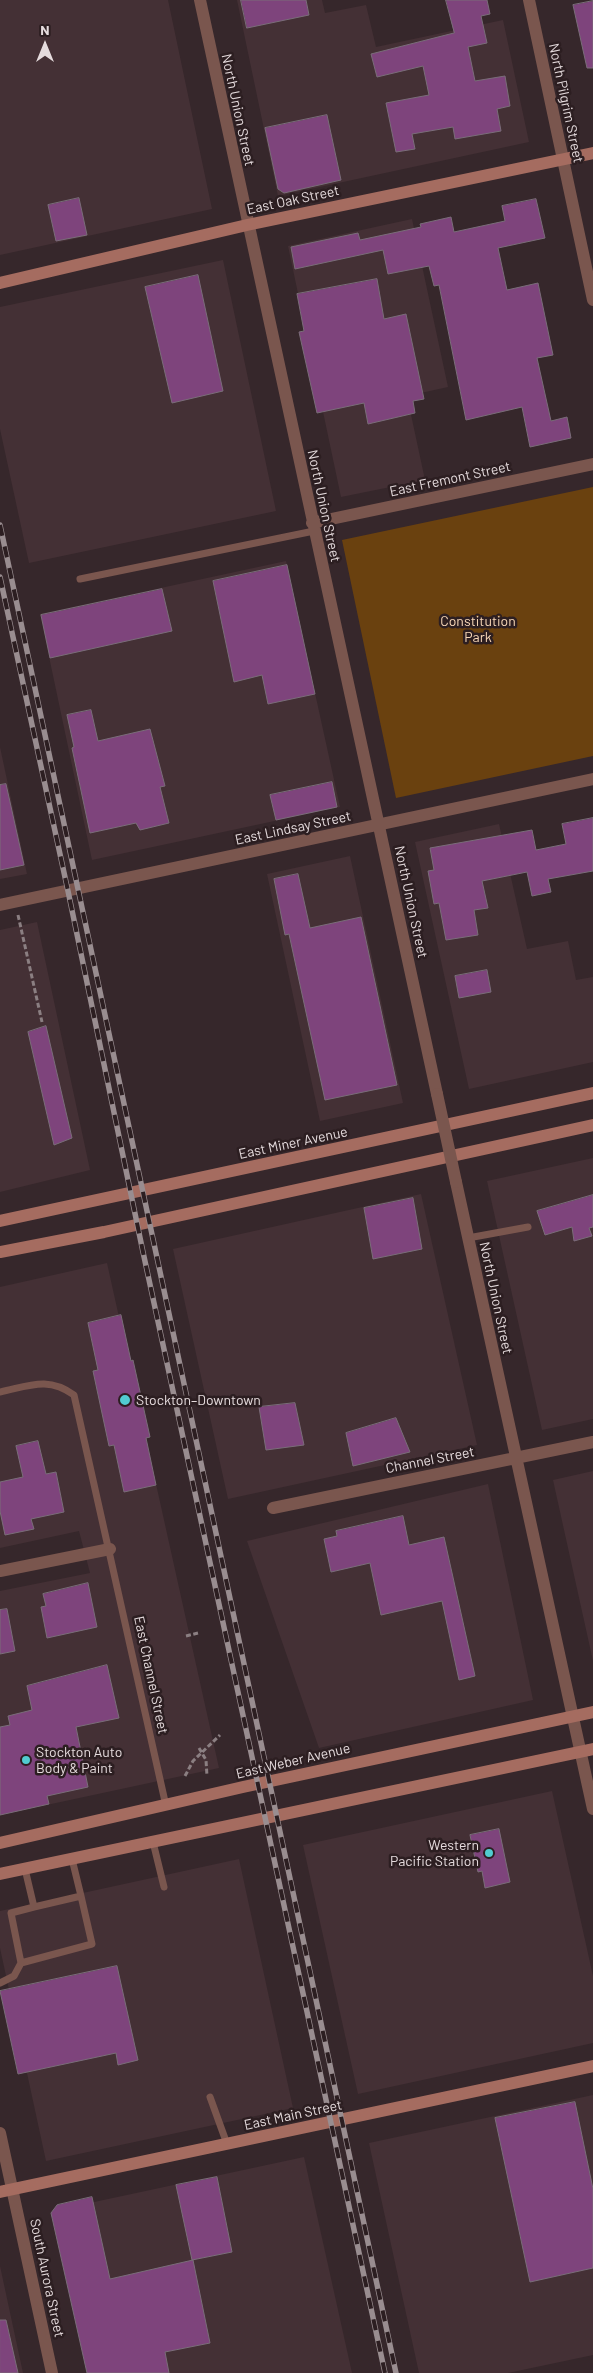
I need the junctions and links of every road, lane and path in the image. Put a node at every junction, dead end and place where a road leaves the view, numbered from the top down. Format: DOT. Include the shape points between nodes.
graph roads {
  1 [pos="200,0"];
  2 [pos="529,0"];
  3 [pos="593,153"];
  4 [pos="562,159"];
  5 [pos="247,225"];
  6 [pos="591,281"];
  7 [pos="0,283"];
  8 [pos="593,300"];
  9 [pos="593,464"];
  10 [pos="313,527"];
  11 [pos="80,579"];
  12 [pos="593,779"];
  13 [pos="379,825"];
  14 [pos="16,902"];
  15 [pos="0,906"];
  16 [pos="42,1022"];
  17 [pos="593,1093"];
  18 [pos="593,1125"];
  19 [pos="0,1221"];
  20 [pos="528,1227"];
  21 [pos="468,1238"];
  22 [pos="0,1252"];
  23 [pos="0,1392"];
  24 [pos="593,1442"];
  25 [pos="516,1458"];
  26 [pos="273,1508"];
  27 [pos="110,1549"];
  28 [pos="0,1571"];
  29 [pos="198,1633"];
  30 [pos="186,1636"];
  31 [pos="593,1712"];
  32 [pos="573,1716"];
  33 [pos="220,1736"];
  34 [pos="199,1748"];
  35 [pos="587,1750"];
  36 [pos="203,1752"];
  37 [pos="185,1776"];
  38 [pos="208,1776"];
  39 [pos="166,1806"];
  40 [pos="593,1810"];
  41 [pos="153,1842"];
  42 [pos="0,1843"];
  43 [pos="72,1859"];
  44 [pos="25,1869"];
  45 [pos="0,1874"];
  46 [pos="164,1887"];
  47 [pos="81,1896"];
  48 [pos="34,1907"];
  49 [pos="22,1963"];
  50 [pos="0,1983"];
  51 [pos="593,2066"];
  52 [pos="210,2097"];
  53 [pos="0,2133"];
  54 [pos="227,2144"];
  55 [pos="6,2191"];
  56 [pos="52,2373"];
  1 -- 5 [label="street, North Union Street"];
  2 -- 4 [label="street, North Pilgrim Street"];
  3 -- 4 [label="street, East Oak Street"];
  4 -- 5 [label="street, East Oak Street"];
  4 -- 6 [label="street, North Pilgrim Street"];
  5 -- 7 [label="street, East Oak Street"];
  5 -- 10 [label="street, North Union Street"];
  6 -- 8 [label="street, North Pilgrim Street"];
  9 -- 10 [label="street, East Fremont Street"];
  10 -- 11 [label="lane"];
  10 -- 13 [label="street, North Union Street"];
  12 -- 13 [label="street, East Lindsay Street"];
  13 -- 14 [label="street, East Lindsay Street"];
  13 -- 21 [label="street, North Union Street, bridge"];
  14 -- 15 [label="street, East Lindsay Street"];
  14 -- 16 [label="path"];
  17 -- 19 [label="street, East Miner Avenue"];
  18 -- 22 [label="street"];
  20 -- 21 [label="lane"];
  21 -- 25 [label="street, North Union Street"];
  23 -- 27 [label="lane, East Channel Street" via="45,1383 62,1386 74,1396"];
  24 -- 25 [label="street, Channel Street"];
  25 -- 26 [label="street, Channel Street"];
  25 -- 32 [label="street, North Union Street"];
  27 -- 28 [label="street"];
  27 -- 39 [label="lane, East Channel Street"];
  29 -- 30 [label="path"];
  31 -- 32 [label="street, East Weber Avenue"];
  32 -- 35 [label="street, North Union Street"];
  32 -- 39 [label="street, East Weber Avenue"];
  33 -- 36 [label="path"];
  34 -- 36 [label="path"];
  35 -- 40 [label="street, North Union Street"];
  35 -- 41 [label="street"];
  36 -- 37 [label="path" via="193,1761"];
  36 -- 38 [label="path"];
  39 -- 42 [label="street, East Weber Avenue"];
  41 -- 43 [label="street"];
  41 -- 46 [label="lane"];
  43 -- 44 [label="street"];
  43 -- 47 [label="lane"];
  44 -- 45 [label="street"];
  44 -- 48 [label="lane"];
  47 -- 48 [label="lane"];
  47 -- 49 [label="lane" via="92,1944"];
  48 -- 49 [label="lane" via="11,1913"];
  49 -- 50 [label="lane" via="14,1976"];
  51 -- 54 [label="street, East Main Street"];
  52 -- 54 [label="lane"];
  53 -- 55 [label="street, South Aurora Street"];
  54 -- 55 [label="street, East Main Street"];
  55 -- 56 [label="street, South Aurora Street"];
}
